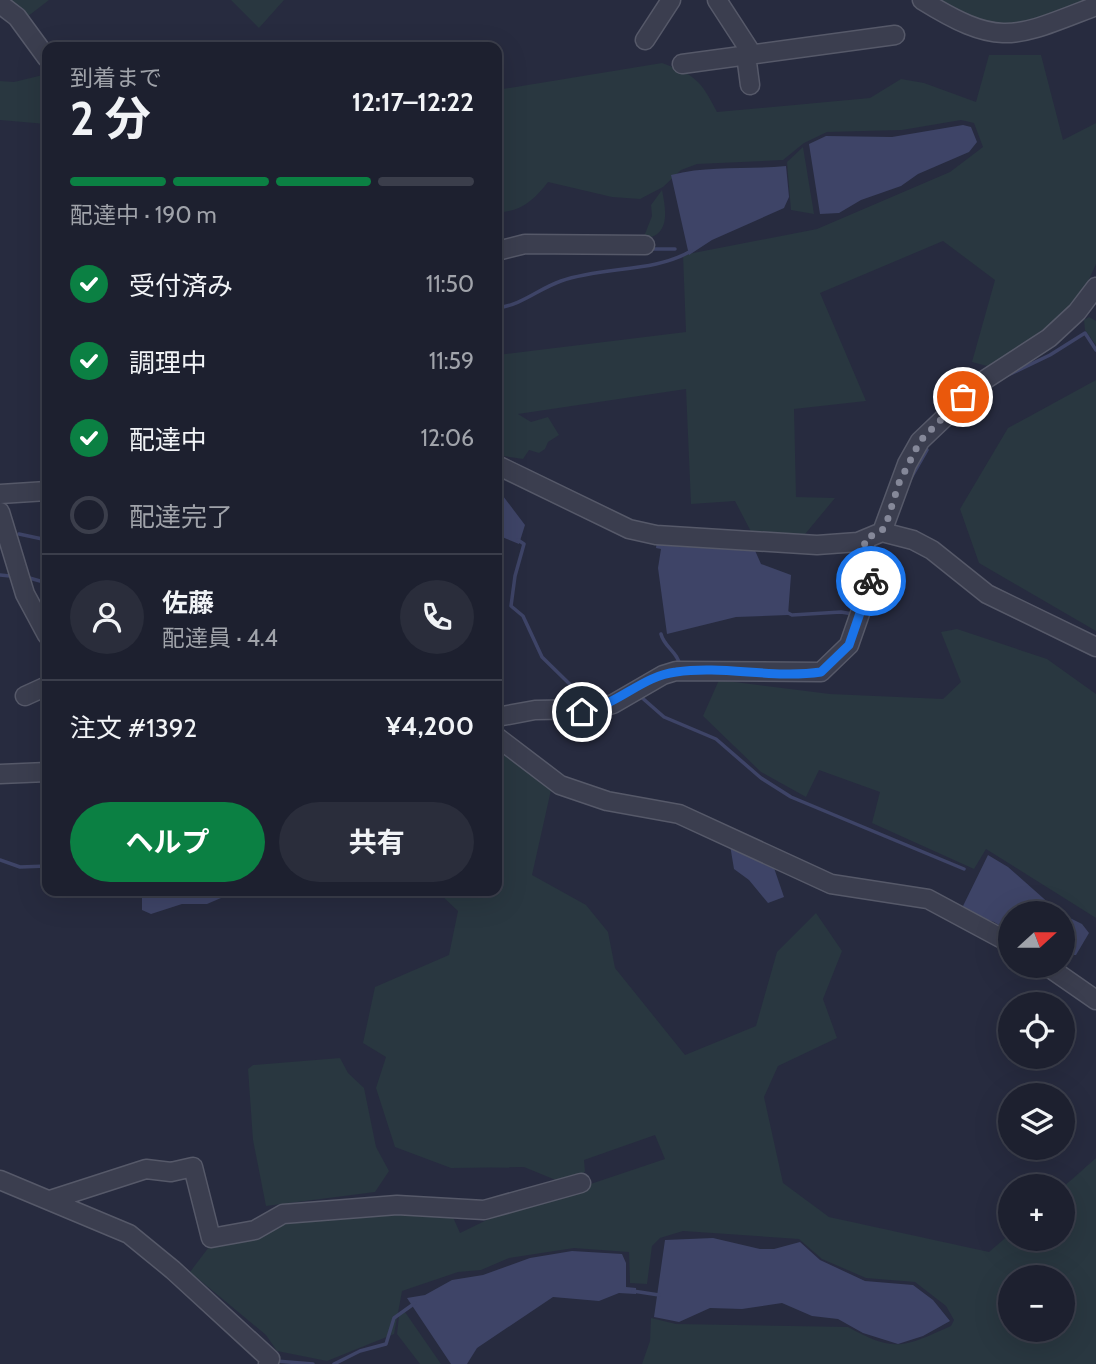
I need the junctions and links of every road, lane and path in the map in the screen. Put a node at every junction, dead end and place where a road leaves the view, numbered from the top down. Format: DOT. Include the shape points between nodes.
graph roads {
  1 [pos="671,0"];
  2 [pos="717,0"];
  3 [pos="922,0"];
  4 [pos="0,4"];
  5 [pos="1096,6"];
  6 [pos="895,35"];
  7 [pos="645,40"];
  8 [pos="42,51"];
  9 [pos="749,55"];
  10 [pos="682,64"];
  11 [pos="750,85"];
  12 [pos="645,245"];
  13 [pos="502,250"];
  14 [pos="1096,287"];
  15 [pos="502,466"];
  16 [pos="42,491"];
  17 [pos="0,494"];
  18 [pos="0,512"];
  19 [pos="882,533"];
  20 [pos="864,540"];
  21 [pos="42,626"];
  22 [pos="1096,647"];
  23 [pos="42,688"];
  24 [pos="25,696"];
  25 [pos="502,716"];
  26 [pos="502,741"];
  27 [pos="42,772"];
  28 [pos="0,774"];
  29 [pos="998,937"];
  30 [pos="1064,978"];
  31 [pos="1096,1000"];
  32 [pos="0,1181"];
  33 [pos="580,1183"];
  34 [pos="50,1200"];
  35 [pos="268,1364"];
  1 -- 7 [label="street"];
  2 -- 9 [label="street"];
  3 -- 5 [label="street" via="954,20 995,35 1025,33"];
  4 -- 8 [label="street" via="23,24"];
  6 -- 9 [label="street"];
  9 -- 10 [label="street"];
  9 -- 11 [label="street"];
  12 -- 13 [label="street" via="525,244"];
  14 -- 19 [label="street" via="1049,338 983,381 920,441"];
  15 -- 20 [label="street" via="629,529 656,535 817,545"];
  16 -- 17 [label="street"];
  18 -- 21 [label="street" via="25,594"];
  19 -- 20 [label="street"];
  19 -- 22 [label="street" via="923,545 987,594"];
  20 -- 25 [label="street" via="871,582 849,645 821,672 676,671 595,709 535,710"];
  23 -- 24 [label="street"];
  26 -- 29 [label="street" via="560,785 607,801 679,814 831,884 928,899"];
  27 -- 28 [label="street"];
  30 -- 31 [label="street"];
  32 -- 34 [label="street"];
  33 -- 34 [label="street" via="484,1210 397,1205 283,1214 255,1230 211,1238 193,1167 171,1172 146,1169"];
  34 -- 35 [label="street" via="129,1234 270,1359"];
}
